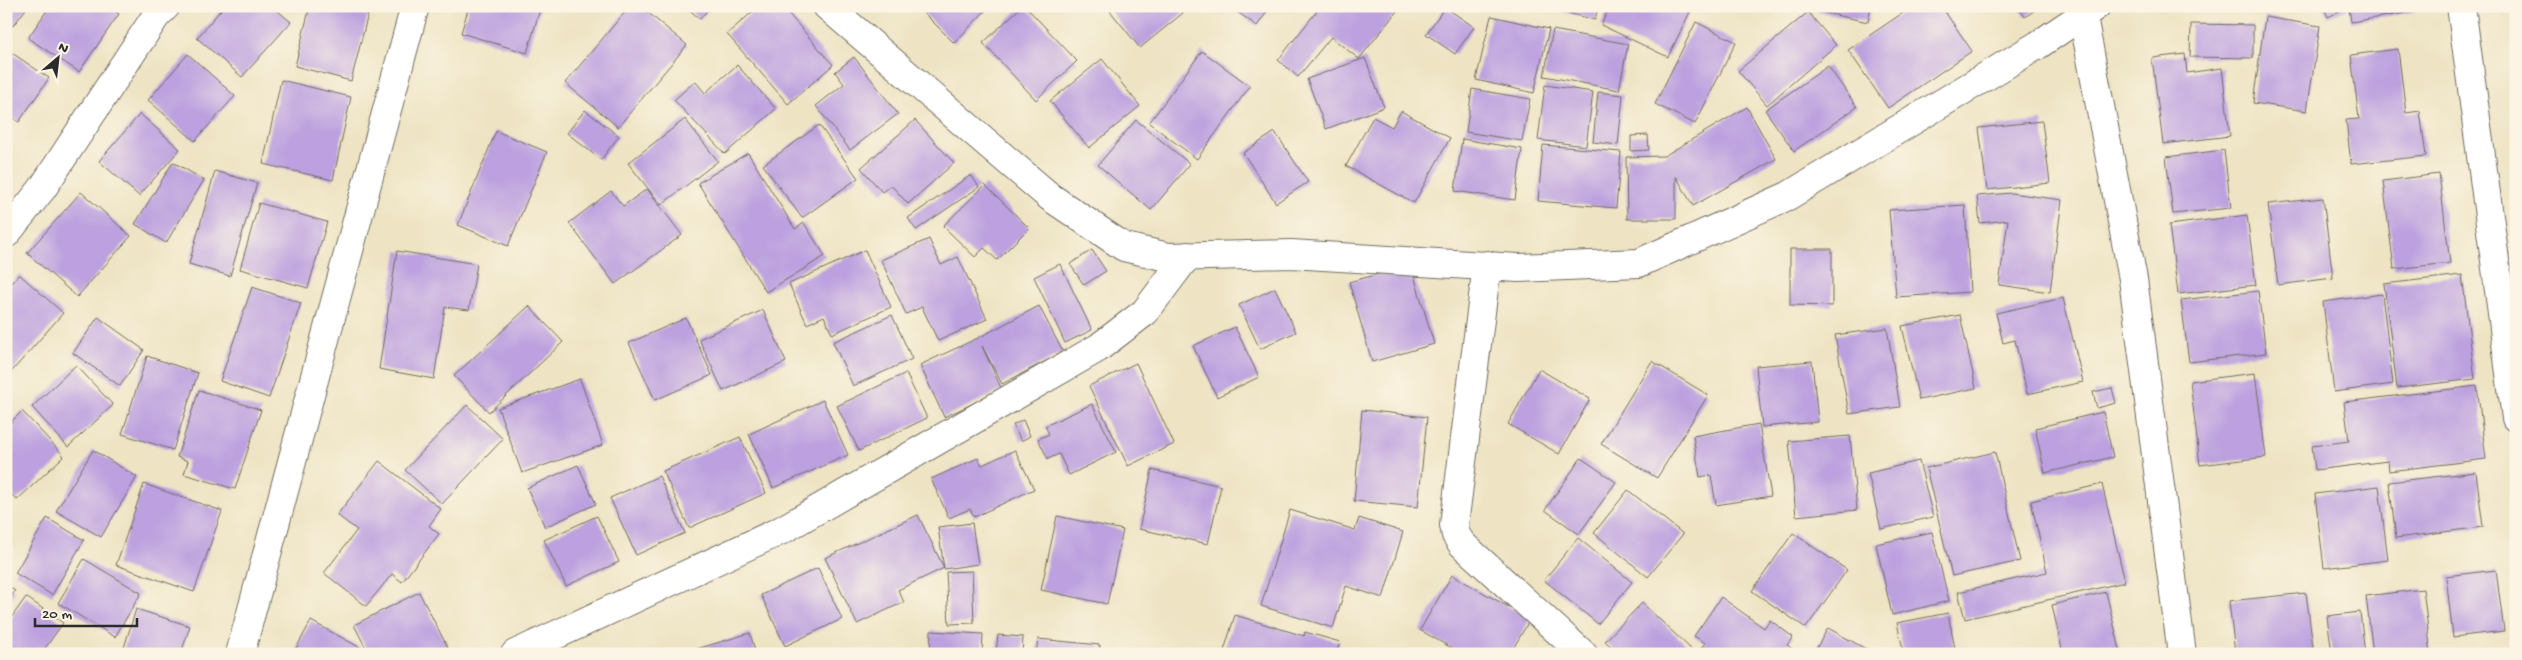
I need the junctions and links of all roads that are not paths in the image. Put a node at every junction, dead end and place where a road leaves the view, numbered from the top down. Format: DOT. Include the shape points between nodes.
graph roads {
  1 [pos="166,6"];
  2 [pos="416,6"];
  3 [pos="827,6"];
  4 [pos="2461,6"];
  5 [pos="2086,10"];
  6 [pos="6,234"];
  7 [pos="1187,256"];
  8 [pos="1487,265"];
  9 [pos="2516,418"];
  10 [pos="240,654"];
  11 [pos="515,654"];
  12 [pos="1583,654"];
  13 [pos="2182,654"];
  1 -- 6 [label="street" via="156,16 42,189"];
  2 -- 10 [label="street"];
  3 -- 7 [label="street" via="1050,197 1124,247 1168,257"];
  4 -- 9 [label="street"];
  5 -- 8 [label="street" via="1788,196 1638,263 1518,268"];
  5 -- 13 [label="street" via="2133,279"];
  7 -- 8 [label="street" via="1290,254"];
  7 -- 11 [label="street" via="1145,312 1098,348 782,530"];
  8 -- 12 [label="street" via="1454,525 1456,535"];
}
